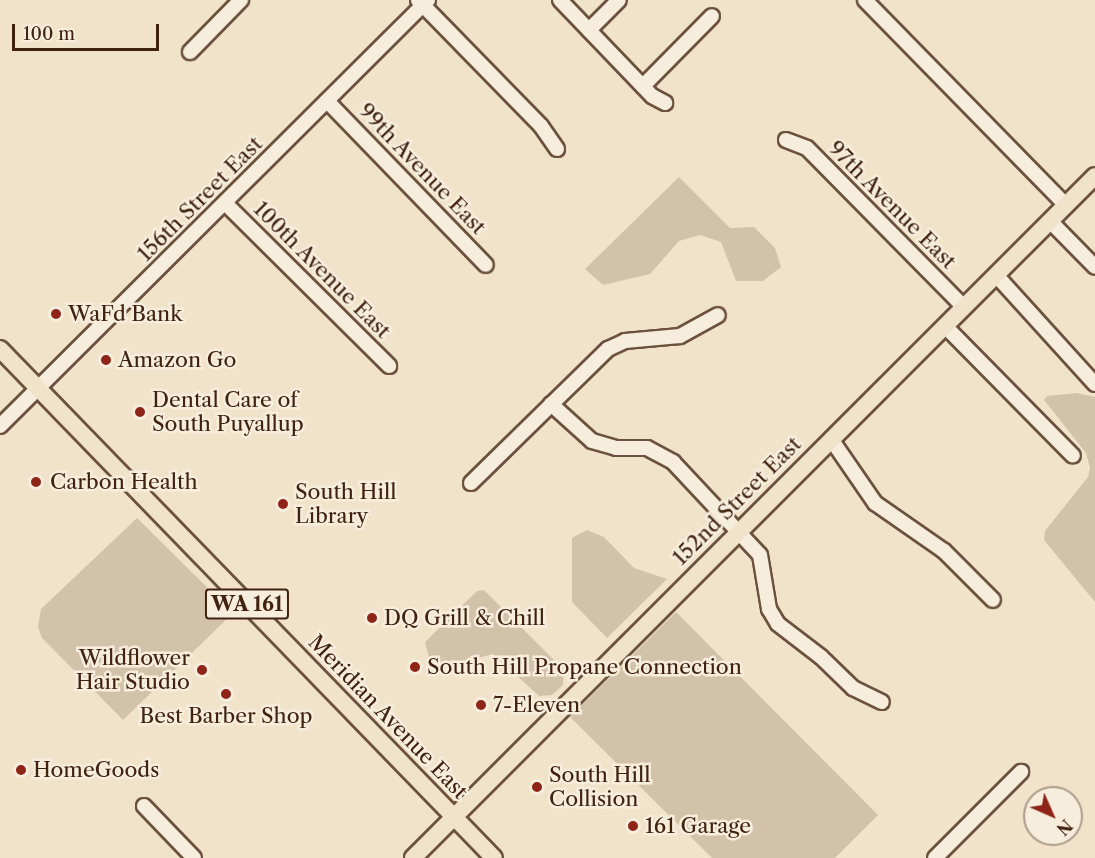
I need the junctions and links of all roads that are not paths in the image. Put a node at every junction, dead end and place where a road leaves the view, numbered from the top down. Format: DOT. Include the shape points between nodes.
graph roads {
  1 [pos="241,0"];
  2 [pos="560,0"];
  3 [pos="619,0"];
  4 [pos="865,0"];
  5 [pos="423,2"];
  6 [pos="712,16"];
  7 [pos="589,30"];
  8 [pos="190,52"];
  9 [pos="643,86"];
  10 [pos="327,102"];
  11 [pos="665,103"];
  12 [pos="786,140"];
  13 [pos="557,149"];
  14 [pos="1095,176"];
  15 [pos="225,204"];
  16 [pos="1066,205"];
  17 [pos="1050,221"];
  18 [pos="486,265"];
  19 [pos="1095,267"];
  20 [pos="996,275"];
  21 [pos="963,307"];
  22 [pos="718,315"];
  23 [pos="945,326"];
  24 [pos="0,349"];
  25 [pos="389,366"];
  26 [pos="1095,384"];
  27 [pos="39,388"];
  28 [pos="551,405"];
  29 [pos="0,426"];
  30 [pos="831,439"];
  31 [pos="1073,456"];
  32 [pos="471,483"];
  33 [pos="740,530"];
  34 [pos="993,600"];
  35 [pos="882,702"];
  36 [pos="1021,772"];
  37 [pos="144,807"];
  38 [pos="454,817"];
  39 [pos="194,858"];
  40 [pos="413,858"];
  41 [pos="494,858"];
  42 [pos="935,858"];
  1 -- 8 [label="street"];
  2 -- 7 [label="street"];
  3 -- 7 [label="street"];
  4 -- 16 [label="street"];
  5 -- 10 [label="street, 156th Street East"];
  5 -- 13 [label="street" via="541,126"];
  6 -- 9 [label="street"];
  7 -- 9 [label="street"];
  9 -- 11 [label="street"];
  10 -- 15 [label="street, 156th Street East"];
  10 -- 18 [label="street, 99th Avenue East"];
  12 -- 21 [label="street, 97th Avenue East" via="807,148"];
  14 -- 16 [label="main road, 152nd Street East"];
  15 -- 25 [label="street, 100th Avenue East"];
  15 -- 27 [label="street, 156th Street East"];
  16 -- 17 [label="main road, 152nd Street East"];
  17 -- 19 [label="street"];
  17 -- 20 [label="main road, 152nd Street East"];
  20 -- 21 [label="main road, 152nd Street East"];
  20 -- 26 [label="street"];
  21 -- 23 [label="main road, 152nd Street East"];
  22 -- 28 [label="street" via="680,336 614,346"];
  23 -- 30 [label="main road, 152nd Street East"];
  23 -- 31 [label="street"];
  24 -- 27 [label="main road, Meridian Avenue East / WA 161"];
  27 -- 29 [label="street, 156th Street East"];
  27 -- 38 [label="main road, Meridian Avenue East / WA 161"];
  28 -- 32 [label="street"];
  28 -- 33 [label="street" via="597,444 647,448 665,456"];
  30 -- 33 [label="main road, 152nd Street East"];
  30 -- 34 [label="street" via="842,450 870,498 905,527 944,551"];
  33 -- 35 [label="street" via="760,555 769,609 778,624 853,688"];
  33 -- 38 [label="main road, 152nd Street East"];
  36 -- 42 [label="street"];
  37 -- 39 [label="street"];
  38 -- 40 [label="main road, 152nd Street East"];
  38 -- 41 [label="main road, Meridian Avenue East / WA 161"];
}
